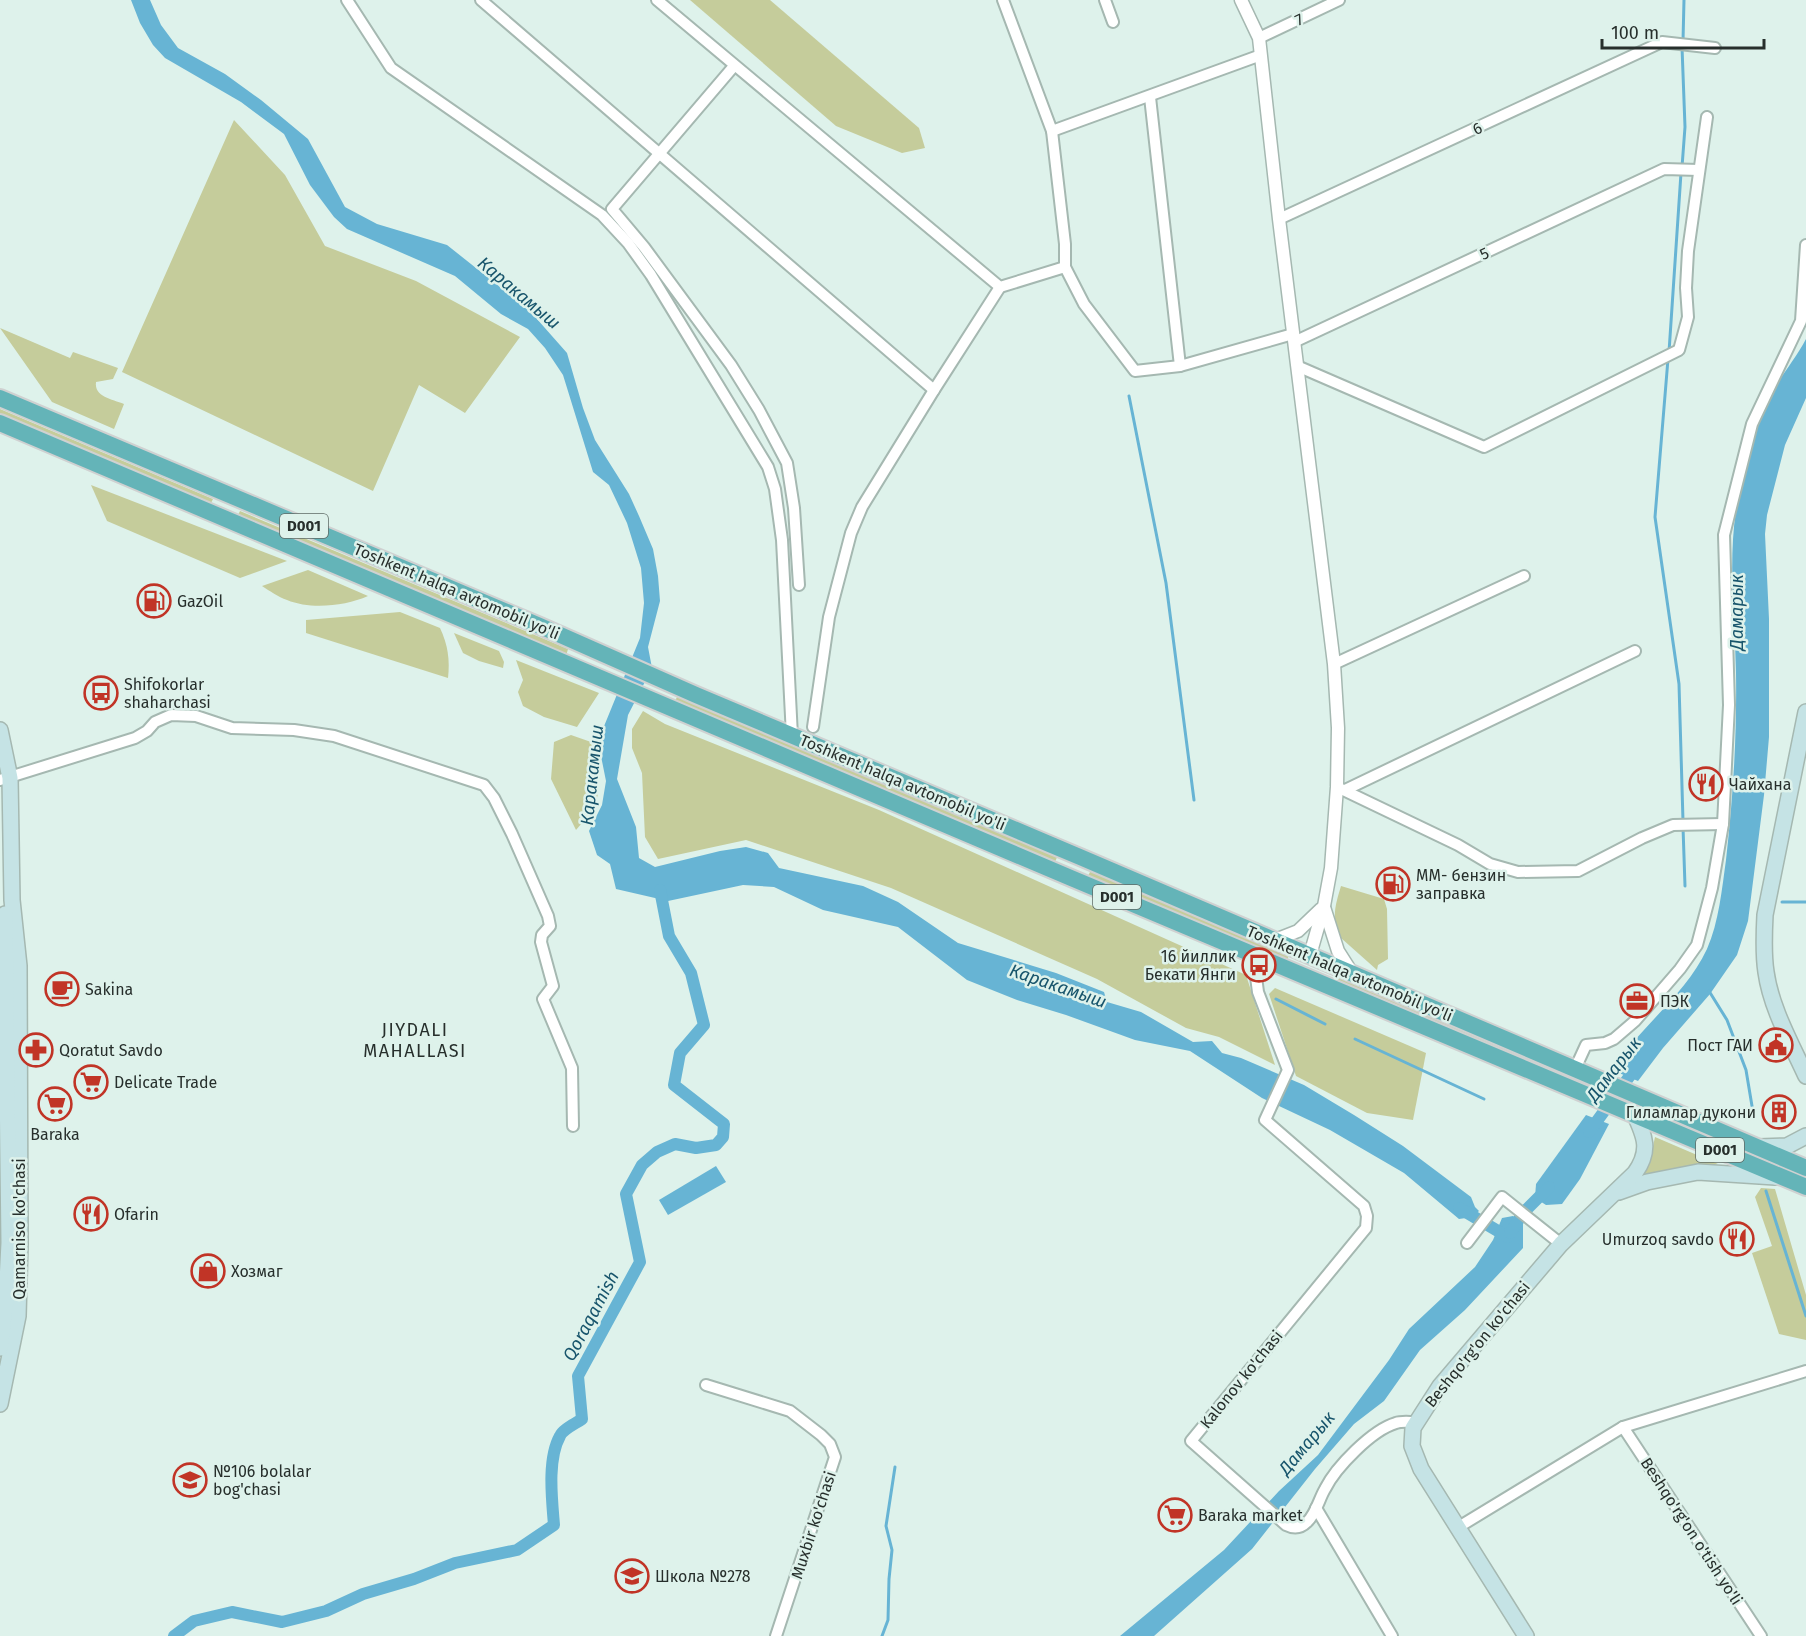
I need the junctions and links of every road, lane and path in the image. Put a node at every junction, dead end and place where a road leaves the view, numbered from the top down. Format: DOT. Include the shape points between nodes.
graph roads {
  1 [pos="347,0"];
  2 [pos="481,0"];
  3 [pos="657,0"];
  4 [pos="1003,0"];
  5 [pos="1105,0"];
  6 [pos="1242,0"];
  7 [pos="1339,0"];
  8 [pos="1113,22"];
  9 [pos="1258,38"];
  10 [pos="1715,48"];
  11 [pos="1261,55"];
  12 [pos="734,66"];
  13 [pos="1150,96"];
  14 [pos="1707,117"];
  15 [pos="1052,131"];
  16 [pos="659,153"];
  17 [pos="1694,170"];
  18 [pos="1279,219"];
  19 [pos="1806,245"];
  20 [pos="1065,267"];
  21 [pos="1000,288"];
  22 [pos="1293,338"];
  23 [pos="1180,366"];
  24 [pos="1297,366"];
  25 [pos="934,390"];
  26 [pos="0,398"];
  27 [pos="0,423"];
  28 [pos="228,494"];
  29 [pos="219,517"];
  30 [pos="1524,576"];
  31 [pos="799,585"];
  32 [pos="1635,651"];
  33 [pos="1334,664"];
  34 [pos="1806,711"];
  35 [pos="813,726"];
  36 [pos="0,730"];
  37 [pos="792,736"];
  38 [pos="4,774"];
  39 [pos="1341,788"];
  40 [pos="1723,824"];
  41 [pos="1080,857"];
  42 [pos="1071,878"];
  43 [pos="1324,906"];
  44 [pos="1275,940"];
  45 [pos="1253,954"];
  46 [pos="1310,956"];
  47 [pos="1352,973"];
  48 [pos="1303,975"];
  49 [pos="7,1069"];
  50 [pos="1581,1072"];
  51 [pos="1806,1076"];
  52 [pos="1635,1113"];
  53 [pos="573,1126"];
  54 [pos="1806,1136"];
  55 [pos="1759,1148"];
  56 [pos="1806,1168"];
  57 [pos="1784,1178"];
  58 [pos="1806,1187"];
  59 [pos="1613,1194"];
  60 [pos="1467,1243"];
  61 [pos="1561,1244"];
  62 [pos="0,1348"];
  63 [pos="1806,1371"];
  64 [pos="706,1385"];
  65 [pos="0,1404"];
  66 [pos="1414,1422"];
  67 [pos="1623,1427"];
  68 [pos="1316,1508"];
  69 [pos="1457,1528"];
  70 [pos="776,1636"];
  71 [pos="1392,1636"];
  72 [pos="1526,1636"];
  73 [pos="1761,1636"];
  1 -- 37 [label="street" via="390,68 602,215 628,243 768,467 782,540"];
  2 -- 16 [label="street"];
  3 -- 12 [label="street"];
  4 -- 15 [label="street"];
  5 -- 8 [label="street"];
  6 -- 9 [label="street"];
  7 -- 9 [label="street, 7"];
  9 -- 11 [label="street"];
  10 -- 18 [label="street, 6" via="1662,42"];
  11 -- 13 [label="street"];
  11 -- 18 [label="street"];
  12 -- 16 [label="street"];
  12 -- 21 [label="street"];
  13 -- 15 [label="street"];
  13 -- 23 [label="street"];
  14 -- 17 [label="street"];
  15 -- 20 [label="street"];
  16 -- 25 [label="street"];
  16 -- 31 [label="street" via="612,209 730,365 787,463"];
  17 -- 22 [label="street, 5" via="1664,169"];
  17 -- 24 [label="street" via="1686,288 1688,317 1679,351 1484,447"];
  18 -- 22 [label="street"];
  19 -- 40 [label="street" via="1801,321 1752,424 1724,535 1729,705"];
  20 -- 21 [label="street"];
  20 -- 23 [label="street, 5" via="1084,304 1135,370"];
  21 -- 25 [label="street"];
  22 -- 23 [label="street, 5"];
  22 -- 24 [label="street"];
  24 -- 33 [label="street"];
  25 -- 35 [label="street" via="862,507 851,533 829,617"];
  26 -- 28 [label="highway, Toshkent halqa avtomobil yo'li / D001"];
  27 -- 29 [label="highway, Toshkent halqa avtomobil yo'li / D001"];
  28 -- 29 [label="highway"];
  28 -- 37 [label="highway, Toshkent halqa avtomobil yo'li / D001"];
  29 -- 42 [label="highway, Toshkent halqa avtomobil yo'li / D001"];
  30 -- 33 [label="street"];
  32 -- 39 [label="street"];
  33 -- 39 [label="street"];
  34 -- 51 [label="main road" via="1765,915 1764,952 1775,1008"];
  36 -- 38 [label="main road, Qamarniso ko'chasi"];
  37 -- 41 [label="highway, Toshkent halqa avtomobil yo'li / D001"];
  38 -- 49 [label="main road, Qamarniso ko'chasi" via="20,984"];
  38 -- 53 [label="street" via="135,738 171,715 210,719 232,728 334,736 484,784 512,834 548,916 550,926 542,934 541,942 553,986 543,999 572,1068"];
  39 -- 40 [label="street" via="1490,864 1518,872 1578,871 1673,825"];
  39 -- 43 [label="street"];
  40 -- 50 [label="street" via="1697,945 1635,1021 1614,1039 1586,1045"];
  41 -- 42 [label="highway"];
  41 -- 44 [label="highway, Toshkent halqa avtomobil yo'li / D001"];
  42 -- 45 [label="highway, Toshkent halqa avtomobil yo'li / D001"];
  43 -- 44 [label="street" via="1298,931"];
  43 -- 46 [label="street"];
  43 -- 47 [label="street" via="1338,951"];
  44 -- 46 [label="highway, Toshkent halqa avtomobil yo'li / D001"];
  45 -- 48 [label="highway, Toshkent halqa avtomobil yo'li / D001"];
  45 -- 68 [label="street, Kalonov ko'chasi" via="1258,992 1288,1070 1266,1118 1364,1206 1366,1228 1191,1441 1286,1525 1302,1526"];
  46 -- 47 [label="highway, Toshkent halqa avtomobil yo'li / D001"];
  46 -- 48 [label="highway"];
  47 -- 50 [label="highway, Toshkent halqa avtomobil yo'li / D001"];
  48 -- 52 [label="highway, Toshkent halqa avtomobil yo'li / D001"];
  49 -- 62 [label="main road, Qamarniso ko'chasi" via="9,1244"];
  49 -- 65 [label="main road, Qamarniso ko'chasi" via="19,1305"];
  50 -- 55 [label="highway, Toshkent halqa avtomobil yo'li / D001"];
  52 -- 57 [label="highway, Toshkent halqa avtomobil yo'li / D001"];
  52 -- 59 [label="main road, Beshqo'rg'on ko'chasi" via="1645,1142 1642,1162"];
  54 -- 55 [label="main road" via="1787,1146"];
  55 -- 56 [label="highway, Toshkent halqa avtomobil yo'li / D001"];
  57 -- 58 [label="highway, Toshkent halqa avtomobil yo'li / D001"];
  57 -- 59 [label="main road, Beshqo'rg'on ko'chasi" via="1698,1172"];
  59 -- 61 [label="main road, Beshqo'rg'on ko'chasi"];
  60 -- 61 [label="street" via="1502,1197"];
  61 -- 66 [label="main road, Beshqo'rg'on ko'chasi" via="1477,1341"];
  63 -- 67 [label="street"];
  64 -- 70 [label="street, Muxbir ko'chasi" via="790,1411 830,1444 835,1457"];
  66 -- 68 [label="street, Kalonov ko'chasi" via="1397,1422 1371,1436 1325,1487"];
  66 -- 69 [label="main road, Beshqo'rg'on ko'chasi" via="1411,1440 1415,1458"];
  67 -- 69 [label="street"];
  67 -- 73 [label="street, Beshqo'rg'on o'tish yo'li"];
  68 -- 71 [label="street"];
  69 -- 72 [label="main road, Beshqo'rg'on ko'chasi"];
}
